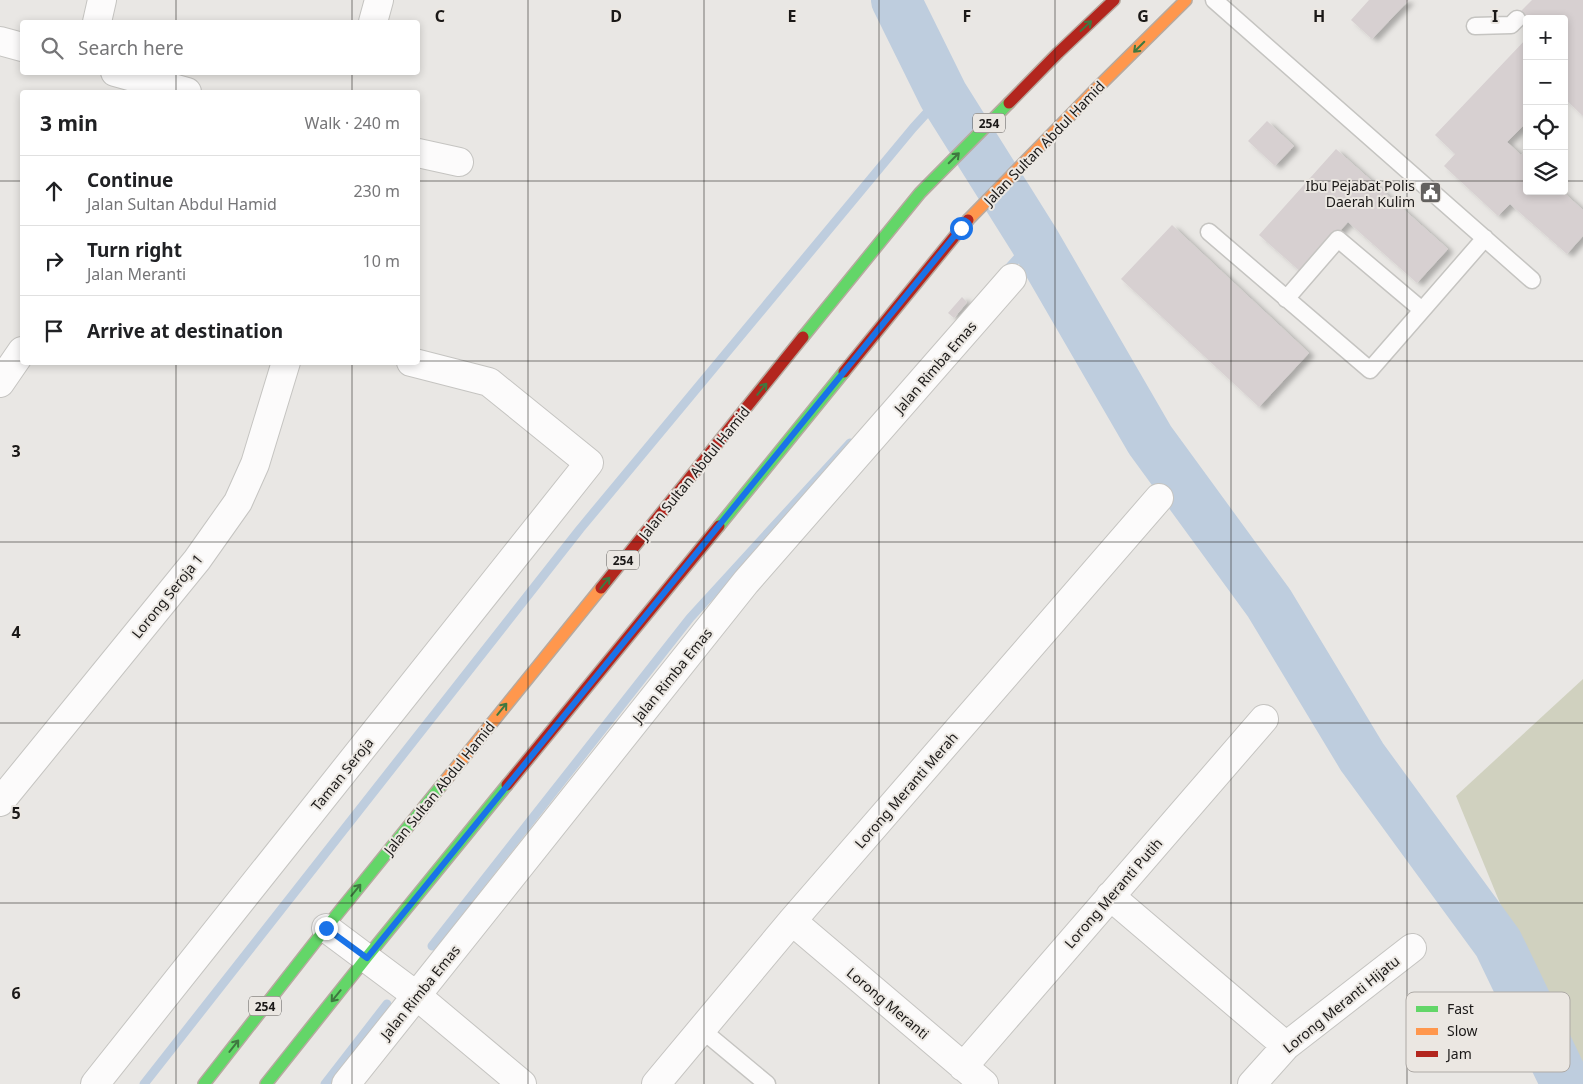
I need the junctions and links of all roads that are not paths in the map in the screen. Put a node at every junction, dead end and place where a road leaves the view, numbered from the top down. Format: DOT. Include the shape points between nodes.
graph roads {
  1 [pos="102,0"];
  2 [pos="379,0"];
  3 [pos="1114,0"];
  4 [pos="1186,0"];
  5 [pos="1214,0"];
  6 [pos="1517,19"];
  7 [pos="97,20"];
  8 [pos="374,20"];
  9 [pos="1475,26"];
  10 [pos="0,41"];
  11 [pos="20,46"];
  12 [pos="125,75"];
  13 [pos="180,90"];
  14 [pos="420,153"];
  15 [pos="459,162"];
  16 [pos="1209,232"];
  17 [pos="1485,238"];
  18 [pos="1012,278"];
  19 [pos="1532,280"];
  20 [pos="1286,299"];
  21 [pos="1422,310"];
  22 [pos="20,354"];
  23 [pos="420,364"];
  24 [pos="285,365"];
  25 [pos="0,383"];
  26 [pos="1159,498"];
  27 [pos="1264,719"];
  28 [pos="0,802"];
  29 [pos="1110,896"];
  30 [pos="792,921"];
  31 [pos="326,928"];
  32 [pos="1412,948"];
  33 [pos="367,958"];
  34 [pos="416,996"];
  35 [pos="702,1030"];
  36 [pos="1286,1046"];
  37 [pos="963,1067"];
  38 [pos="95,1084"];
  39 [pos="204,1084"];
  40 [pos="266,1084"];
  41 [pos="346,1084"];
  42 [pos="522,1084"];
  43 [pos="656,1084"];
  44 [pos="767,1084"];
  45 [pos="984,1084"];
  46 [pos="1252,1084"];
  1 -- 7 [label="street"];
  2 -- 8 [label="street"];
  31 -- 3 [label="main road, Jalan Sultan Abdul Hamid / 254, one-way" via="920,193"];
  4 -- 33 [label="main road, Jalan Sultan Abdul Hamid, one-way" via="961,228"];
  5 -- 17 [label="lane"];
  6 -- 9 [label="lane" via="1511,25"];
  10 -- 11 [label="street"];
  12 -- 13 [label="street"];
  14 -- 15 [label="street"];
  16 -- 20 [label="lane"];
  17 -- 19 [label="lane"];
  17 -- 21 [label="lane"];
  18 -- 34 [label="street, Jalan Rimba Emas" via="746,582"];
  20 -- 21 [label="lane" via="1338,239"];
  20 -- 21 [label="lane" via="1370,370"];
  22 -- 25 [label="street"];
  23 -- 38 [label="street, Taman Seroja" via="489,382 589,464"];
  24 -- 28 [label="street, Lorong Seroja 1" via="256,464 238,502 197,560"];
  26 -- 30 [label="street, Lorong Meranti Merah"];
  27 -- 29 [label="street, Lorong Meranti Putih"];
  29 -- 36 [label="street"];
  29 -- 37 [label="street, Lorong Meranti Putih"];
  30 -- 35 [label="street, Lorong Meranti Merah"];
  30 -- 37 [label="street, Lorong Meranti"];
  31 -- 33 [label="street"];
  39 -- 31 [label="main road, Jalan Sultan Abdul Hamid / 254, one-way"];
  32 -- 36 [label="street, Lorong Meranti Hijatu"];
  33 -- 34 [label="street"];
  33 -- 40 [label="main road, Jalan Sultan Abdul Hamid, one-way"];
  34 -- 41 [label="street, Jalan Rimba Emas"];
  34 -- 42 [label="street"];
  35 -- 43 [label="street, Lorong Meranti Merah"];
  35 -- 44 [label="lane"];
  36 -- 46 [label="street, Lorong Meranti Hijatu"];
  37 -- 45 [label="street, Lorong Meranti"];
}
